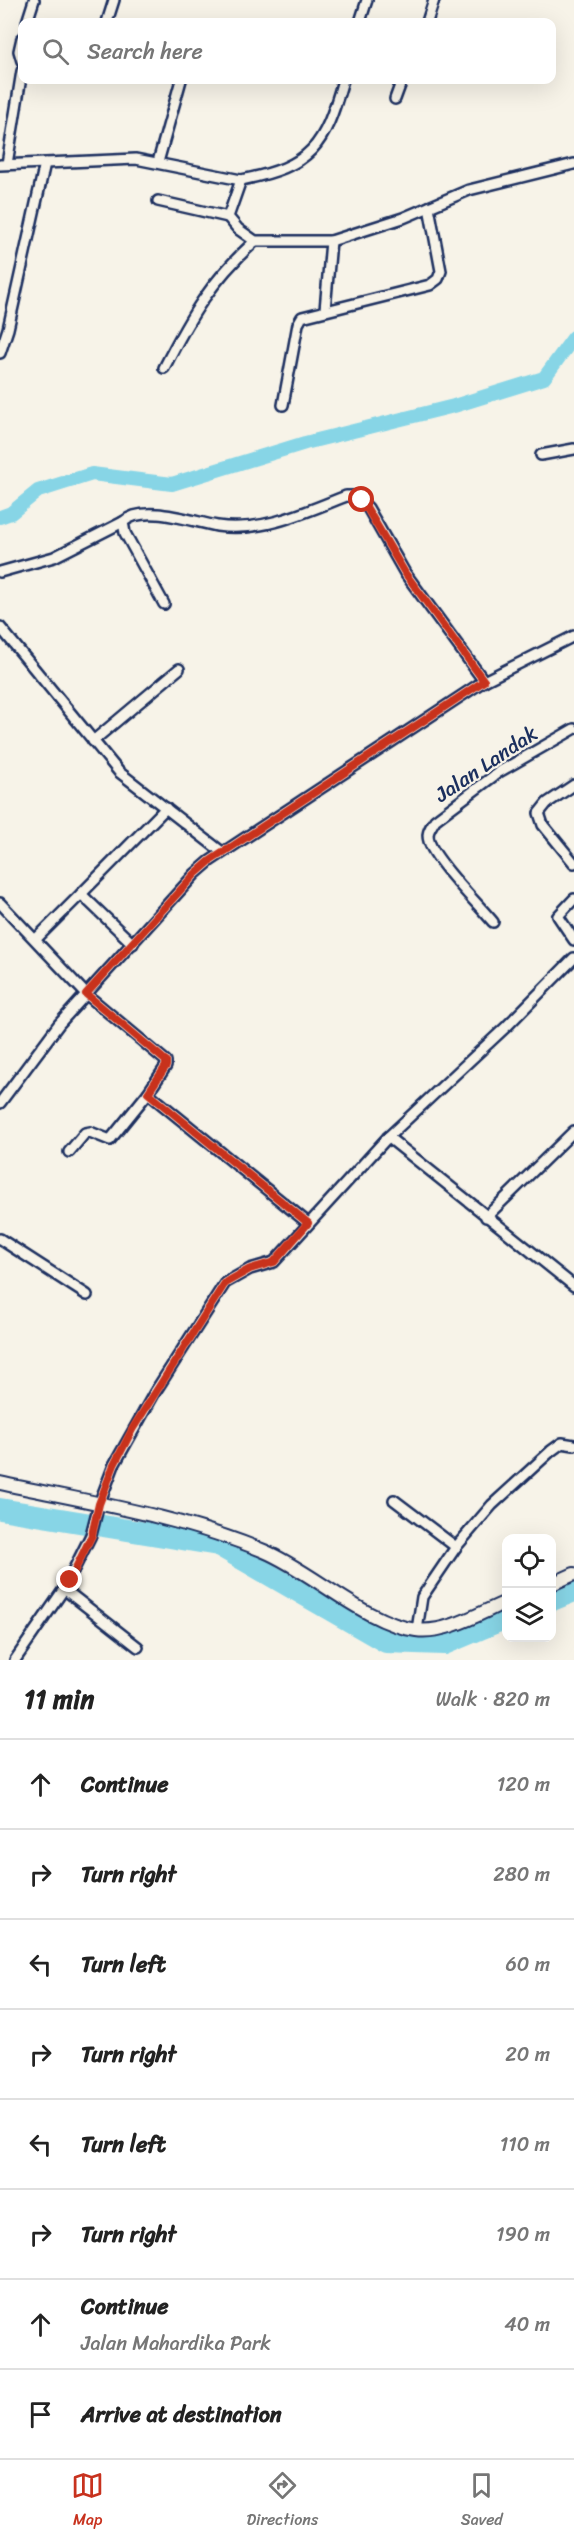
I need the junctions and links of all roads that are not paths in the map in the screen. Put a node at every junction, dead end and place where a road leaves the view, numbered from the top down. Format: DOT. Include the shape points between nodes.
graph roads {
  1 [pos="34,0"];
  2 [pos="114,0"];
  3 [pos="367,0"];
  4 [pos="434,0"];
  5 [pos="28,18"];
  6 [pos="108,18"];
  7 [pos="361,18"];
  8 [pos="428,18"];
  9 [pos="19,84"];
  10 [pos="180,84"];
  11 [pos="342,84"];
  12 [pos="401,84"];
  13 [pos="395,99"];
  14 [pos="158,162"];
  15 [pos="45,163"];
  16 [pos="574,164"];
  17 [pos="3,165"];
  18 [pos="241,180"];
  19 [pos="158,201"];
  20 [pos="429,207"];
  21 [pos="228,218"];
  22 [pos="255,241"];
  23 [pos="331,241"];
  24 [pos="325,309"];
  25 [pos="0,353"];
  26 [pos="164,368"];
  27 [pos="283,405"];
  28 [pos="574,449"];
  29 [pos="540,455"];
  30 [pos="123,522"];
  31 [pos="0,572"];
  32 [pos="164,604"];
  33 [pos="0,627"];
  34 [pos="574,636"];
  35 [pos="179,669"];
  36 [pos="484,681"];
  37 [pos="574,729"];
  38 [pos="93,741"];
  39 [pos="574,785"];
  40 [pos="166,808"];
  41 [pos="222,852"];
  42 [pos="574,863"];
  43 [pos="81,894"];
  44 [pos="574,899"];
  45 [pos="1,906"];
  46 [pos="493,922"];
  47 [pos="36,939"];
  48 [pos="574,940"];
  49 [pos="133,944"];
  50 [pos="574,958"];
  51 [pos="86,994"];
  52 [pos="148,1093"];
  53 [pos="0,1103"];
  54 [pos="574,1131"];
  55 [pos="388,1137"];
  56 [pos="69,1152"];
  57 [pos="486,1217"];
  58 [pos="308,1223"];
  59 [pos="0,1239"];
  60 [pos="574,1286"];
  61 [pos="87,1295"];
  62 [pos="574,1445"];
  63 [pos="0,1483"];
  64 [pos="394,1500"];
  65 [pos="98,1508"];
  66 [pos="456,1547"];
  67 [pos="574,1574"];
  68 [pos="556,1582"];
  69 [pos="64,1589"];
  70 [pos="502,1604"];
  71 [pos="417,1630"];
  72 [pos="138,1647"];
  73 [pos="15,1660"];
  1 -- 5 [label="street"];
  2 -- 6 [label="street"];
  3 -- 7 [label="street"];
  4 -- 8 [label="street"];
  9 -- 17 [label="street"];
  10 -- 14 [label="street"];
  11 -- 18 [label="street" via="330,125 306,157 283,169"];
  12 -- 13 [label="street"];
  14 -- 15 [label="street" via="136,159"];
  14 -- 18 [label="street"];
  15 -- 17 [label="street"];
  15 -- 25 [label="street"];
  16 -- 20 [label="street" via="469,190"];
  18 -- 21 [label="street"];
  19 -- 21 [label="street"];
  20 -- 23 [label="street"];
  20 -- 24 [label="street" via="440,261 438,279 430,285"];
  21 -- 22 [label="street"];
  22 -- 23 [label="street"];
  22 -- 26 [label="street" via="201,300"];
  23 -- 24 [label="street"];
  24 -- 27 [label="street" via="308,313 298,324"];
  28 -- 29 [label="street"];
  30 -- 31 [label="street" via="54,556"];
  30 -- 32 [label="street" via="125,533"];
  30 -- 36 [label="street" via="140,514 159,514 218,526 250,527 356,496 368,508 405,573"];
  33 -- 38 [label="street"];
  34 -- 36 [label="street"];
  35 -- 38 [label="street"];
  36 -- 41 [label="street"];
  37 -- 46 [label="street, Jalan Landak" via="499,772 435,820 428,830 429,842 438,856"];
  38 -- 40 [label="street" via="119,772"];
  39 -- 42 [label="street" via="539,813 543,825"];
  40 -- 41 [label="street"];
  40 -- 43 [label="street"];
  41 -- 49 [label="street" via="195,874"];
  43 -- 47 [label="street"];
  43 -- 49 [label="street"];
  44 -- 48 [label="street" via="558,916"];
  45 -- 47 [label="street"];
  47 -- 51 [label="street"];
  49 -- 51 [label="street"];
  50 -- 55 [label="street"];
  51 -- 52 [label="street" via="166,1061"];
  51 -- 53 [label="street" via="24,1067"];
  52 -- 56 [label="street" via="110,1140 85,1133"];
  52 -- 58 [label="street"];
  54 -- 57 [label="street"];
  55 -- 57 [label="street"];
  55 -- 58 [label="street"];
  57 -- 60 [label="street"];
  58 -- 65 [label="street" via="274,1262 250,1269 225,1283 133,1428"];
  59 -- 61 [label="street"];
  62 -- 66 [label="street" via="562,1443 545,1456 492,1505"];
  63 -- 65 [label="street"];
  64 -- 66 [label="street"];
  65 -- 69 [label="street" via="93,1531"];
  65 -- 71 [label="street" via="199,1528 246,1543 392,1624"];
  66 -- 71 [label="street" via="422,1597"];
  67 -- 68 [label="street"];
  69 -- 72 [label="street"];
  69 -- 73 [label="street"];
  70 -- 71 [label="street" via="436,1630"];
}
